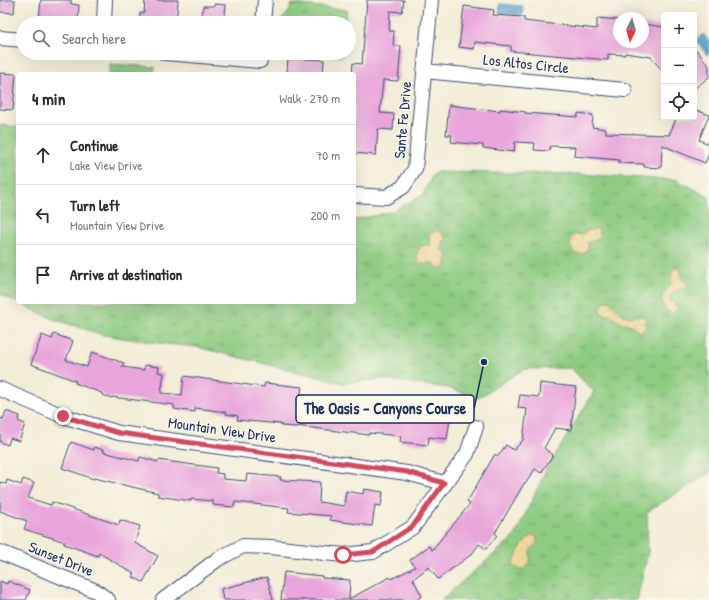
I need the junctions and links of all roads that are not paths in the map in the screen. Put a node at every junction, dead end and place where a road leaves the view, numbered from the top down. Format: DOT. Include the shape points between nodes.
graph roads {
  1 [pos="105,0"];
  2 [pos="265,0"];
  3 [pos="431,0"];
  4 [pos="104,16"];
  5 [pos="264,16"];
  6 [pos="0,38"];
  7 [pos="16,39"];
  8 [pos="232,60"];
  9 [pos="260,63"];
  10 [pos="424,71"];
  11 [pos="625,90"];
  12 [pos="356,195"];
  13 [pos="0,389"];
  14 [pos="476,427"];
  15 [pos="444,483"];
  16 [pos="0,552"];
  17 [pos="108,600"];
  18 [pos="164,600"];
  1 -- 4 [label="street"];
  2 -- 5 [label="street"];
  3 -- 10 [label="street, Sante Fe Drive"];
  6 -- 7 [label="street"];
  8 -- 9 [label="street"];
  10 -- 11 [label="street, Los Altos Circle"];
  10 -- 12 [label="street, Sante Fe Drive" via="415,169 404,187 386,197"];
  13 -- 15 [label="street, Mountain View Drive" via="63,416 119,433 407,472"];
  14 -- 15 [label="street" via="467,454"];
  15 -- 18 [label="street" via="413,526 373,552 343,555 243,546 218,558"];
  16 -- 17 [label="street, Sunset Drive" via="96,591"];
}
